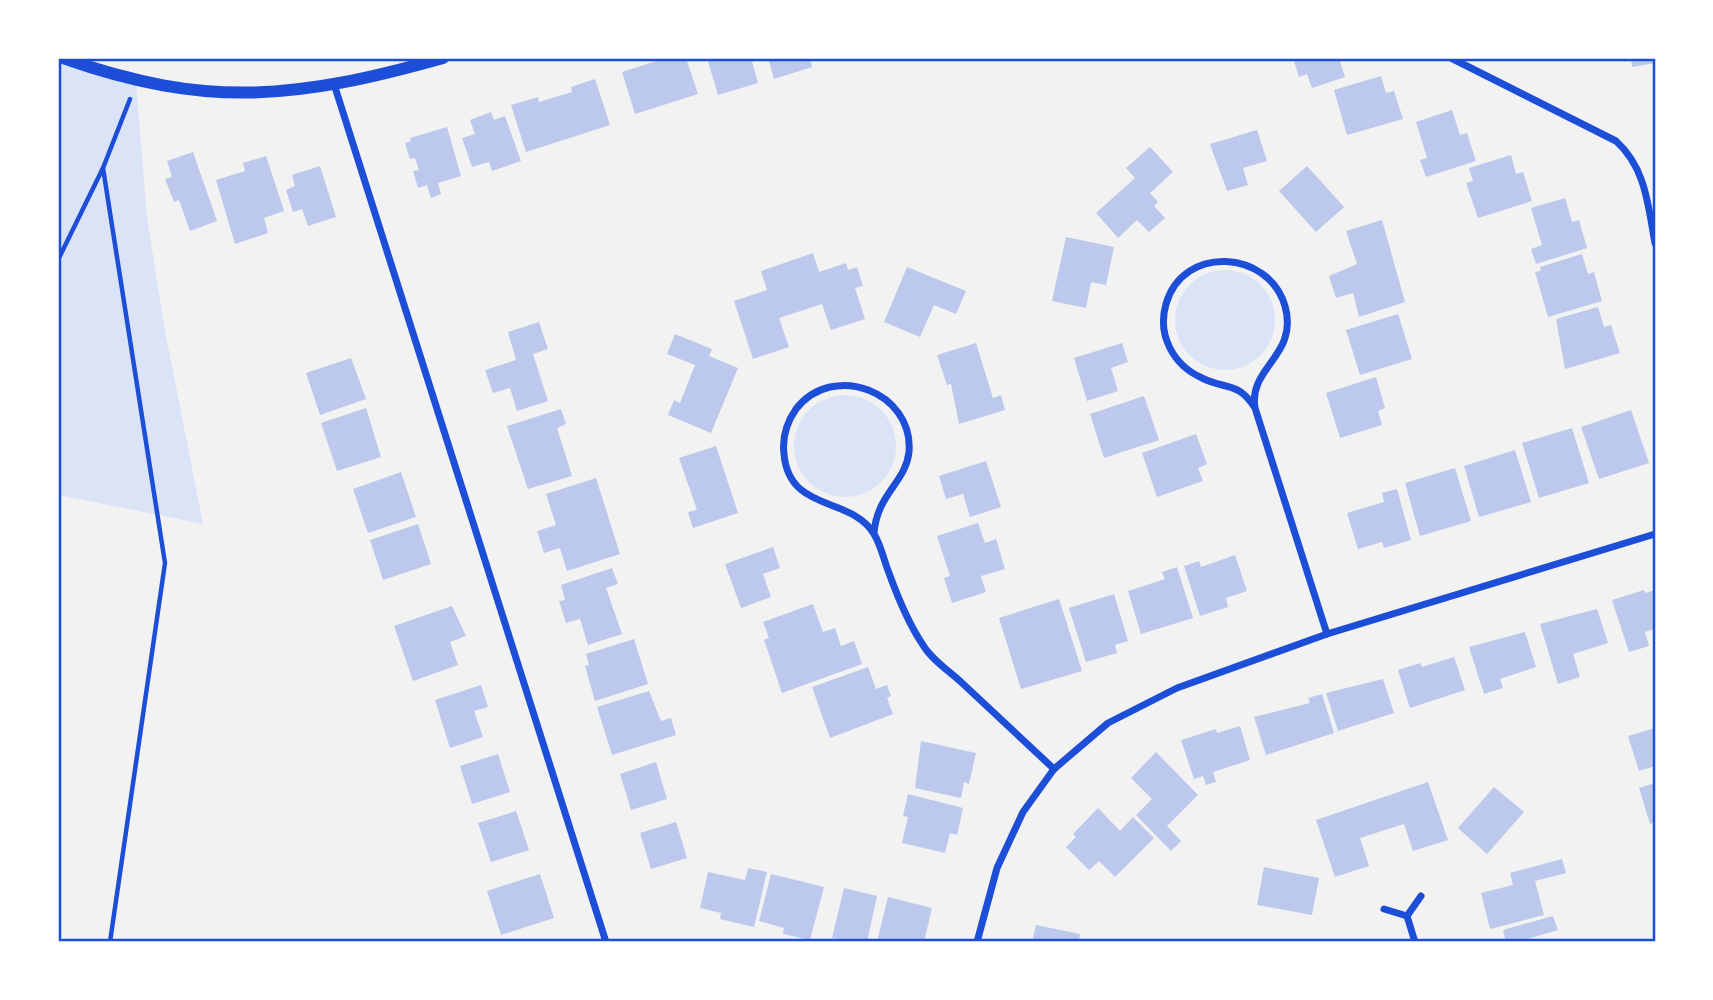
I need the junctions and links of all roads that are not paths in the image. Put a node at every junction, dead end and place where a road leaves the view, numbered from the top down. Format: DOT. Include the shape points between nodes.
graph roads {
  1 [pos="63,58"];
  2 [pos="443,58"];
  3 [pos="1451,58"];
  4 [pos="334,84"];
  5 [pos="1655,243"];
  6 [pos="1255,408"];
  7 [pos="874,533"];
  8 [pos="1655,534"];
  9 [pos="1327,634"];
  10 [pos="1054,769"];
  11 [pos="1421,896"];
  12 [pos="1384,909"];
  13 [pos="1407,916"];
  14 [pos="606,942"];
  15 [pos="976,942"];
  16 [pos="1415,942"];
  1 -- 4 [label="street" via="136,81 224,94"];
  2 -- 4 [label="street"];
  3 -- 5 [label="street" via="1616,141 1639,169"];
  4 -- 14 [label="street"];
  6 -- 6 [label="street" via="1239,389 1189,371 1168,348 1166,303 1175,287 1202,264 1244,263 1259,269 1281,294 1287,327 1274,362 1255,386"];
  6 -- 9 [label="street"];
  7 -- 7 [label="street" via="861,520 804,493 786,468 784,444 790,418 809,397 830,386 847,384 875,392 904,427 909,452 875,514"];
  7 -- 10 [label="street" via="899,601 924,648"];
  8 -- 9 [label="street"];
  9 -- 10 [label="street" via="1177,688 1108,723"];
  10 -- 15 [label="street" via="1023,812 997,868"];
  11 -- 13 [label="street"];
  12 -- 13 [label="street"];
  13 -- 16 [label="street"];
}
